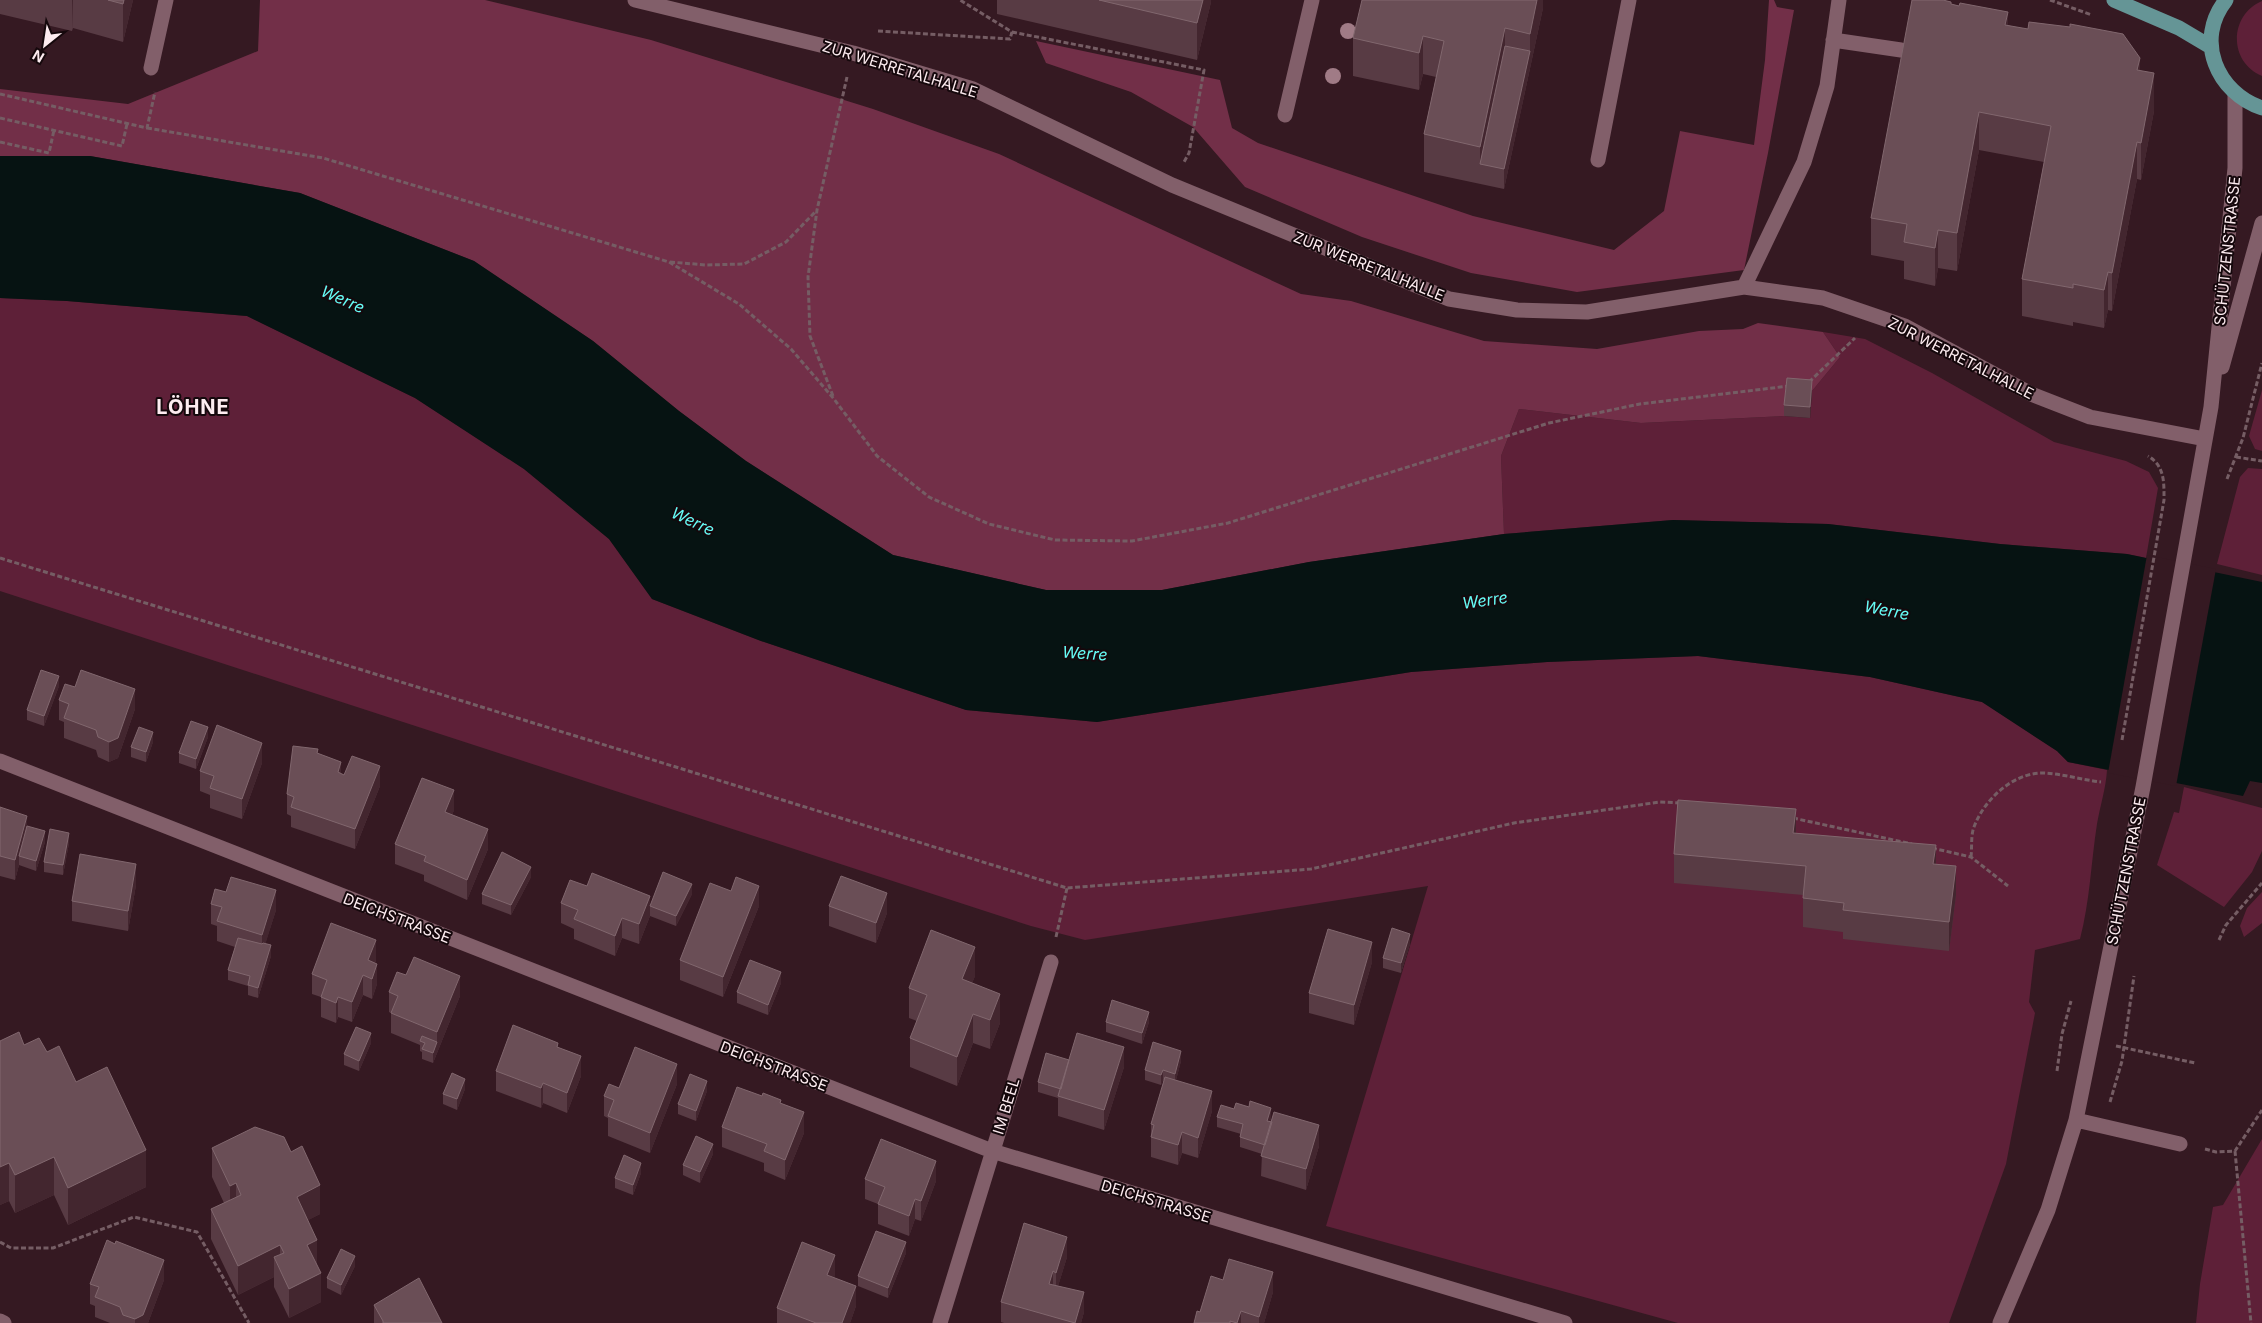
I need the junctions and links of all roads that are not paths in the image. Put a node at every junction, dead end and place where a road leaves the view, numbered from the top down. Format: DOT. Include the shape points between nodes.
graph roads {
  1 [pos="166,0"];
  2 [pos="635,0"];
  3 [pos="1312,0"];
  4 [pos="1629,0"];
  5 [pos="1839,0"];
  6 [pos="2114,0"];
  7 [pos="2226,0"];
  8 [pos="1833,40"];
  9 [pos="2211,47"];
  10 [pos="1901,50"];
  11 [pos="151,68"];
  12 [pos="2235,94"];
  13 [pos="2262,108"];
  14 [pos="1285,115"];
  15 [pos="1598,160"];
  16 [pos="2262,223"];
  17 [pos="1744,287"];
  18 [pos="2211,407"];
  19 [pos="2205,439"];
  20 [pos="0,762"];
  21 [pos="1051,962"];
  22 [pos="2076,1120"];
  23 [pos="2180,1144"];
  24 [pos="992,1152"];
  25 [pos="0,1321"];
  26 [pos="4,1323"];
  27 [pos="940,1323"];
  28 [pos="1565,1323"];
  29 [pos="2000,1323"];
  1 -- 11 [label="street"];
  2 -- 17 [label="street, ZUR WERRETALHALLE" via="853,54 973,89 1172,185 1449,299 1517,310 1587,312"];
  3 -- 14 [label="street"];
  4 -- 15 [label="street"];
  5 -- 8 [label="street"];
  6 -- 9 [label="main road" via="2179,28"];
  7 -- 9 [label="main road" via="2212,27"];
  8 -- 10 [label="street"];
  8 -- 17 [label="street" via="1827,86 1804,162"];
  9 -- 12 [label="main road" via="2219,73"];
  12 -- 13 [label="main road" via="2248,104"];
  12 -- 18 [label="street, SCHÜTZENSTRASSE" via="2235,168"];
  16 -- 18 [label="street, SCHÜTZENSTRASSE"];
  17 -- 19 [label="street, ZUR WERRETALHALLE" via="1823,298 1905,326 2031,394 2082,414"];
  18 -- 19 [label="street, SCHÜTZENSTRASSE"];
  19 -- 22 [label="street, SCHÜTZENSTRASSE" via="2143,786"];
  20 -- 24 [label="street, DEICHSTRASSE"];
  21 -- 24 [label="street, IM BEEL"];
  22 -- 23 [label="street"];
  22 -- 29 [label="street, SCHÜTZENSTRASSE" via="2048,1210"];
  24 -- 27 [label="street, IM BEEL"];
  24 -- 28 [label="street, DEICHSTRASSE"];
  25 -- 26 [label="street"];
}
